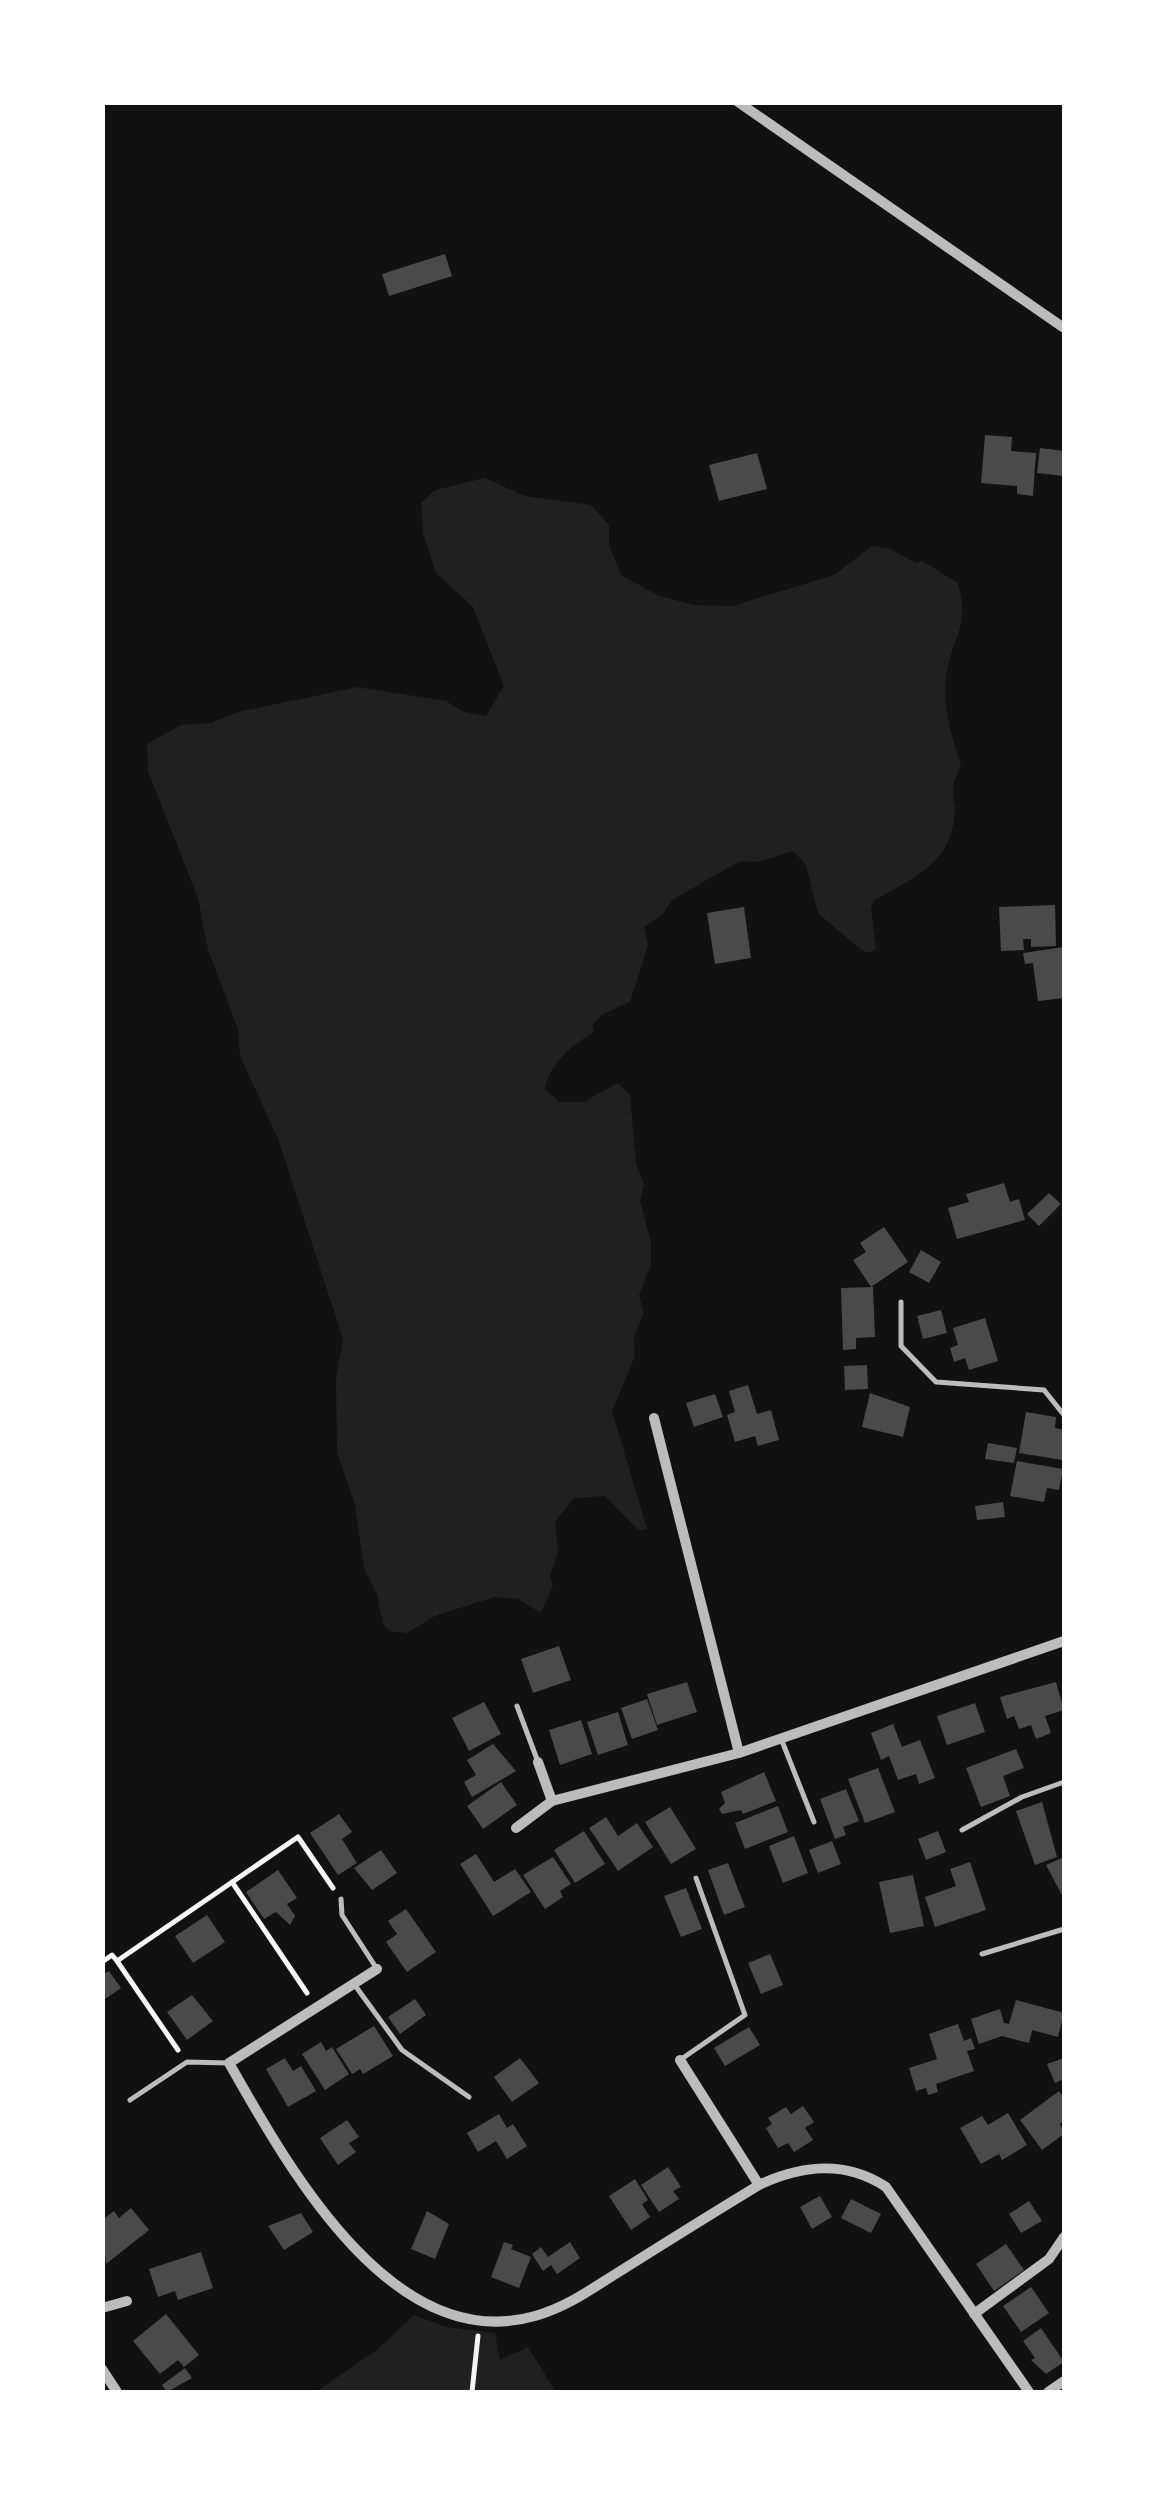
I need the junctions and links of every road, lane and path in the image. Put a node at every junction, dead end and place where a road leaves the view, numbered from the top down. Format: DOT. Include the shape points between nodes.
graph roads {
  1 [pos="738,102"];
  2 [pos="1064,328"];
  3 [pos="901,1302"];
  4 [pos="1064,1415"];
  5 [pos="654,1418"];
  6 [pos="1064,1640"];
  7 [pos="517,1706"];
  8 [pos="780,1738"];
  9 [pos="739,1753"];
  10 [pos="538,1762"];
  11 [pos="1064,1782"];
  12 [pos="552,1801"];
  13 [pos="814,1822"];
  14 [pos="516,1828"];
  15 [pos="962,1830"];
  16 [pos="696,1878"];
  17 [pos="232,1882"];
  18 [pos="341,1898"];
  19 [pos="1064,1930"];
  20 [pos="982,1954"];
  21 [pos="102,1962"];
  22 [pos="117,1962"];
  23 [pos="377,1969"];
  24 [pos="354,1984"];
  25 [pos="317,2008"];
  26 [pos="680,2060"];
  27 [pos="186,2062"];
  28 [pos="228,2063"];
  29 [pos="468,2097"];
  30 [pos="130,2100"];
  31 [pos="759,2185"];
  32 [pos="1064,2237"];
  33 [pos="127,2301"];
  34 [pos="102,2308"];
  35 [pos="974,2314"];
  36 [pos="480,2322"];
  37 [pos="102,2369"];
  38 [pos="1064,2381"];
  39 [pos="117,2392"];
  40 [pos="472,2392"];
  41 [pos="1029,2392"];
  42 [pos="1048,2392"];
  1 -- 2 [label="street"];
  3 -- 4 [label="lane" via="902,1346 936,1382 1044,1390"];
  5 -- 9 [label="street"];
  6 -- 8 [label="street"];
  7 -- 10 [label="lane"];
  8 -- 9 [label="street"];
  8 -- 13 [label="lane"];
  9 -- 12 [label="street"];
  10 -- 12 [label="street"];
  11 -- 15 [label="lane"];
  12 -- 14 [label="street"];
  16 -- 26 [label="lane" via="745,2016"];
  17 -- 18 [label="path" via="298,1837"];
  17 -- 22 [label="path"];
  17 -- 25 [label="path"];
  18 -- 23 [label="lane" via="342,1916"];
  19 -- 20 [label="lane"];
  21 -- 22 [label="path" via="112,1956"];
  22 -- 27 [label="path"];
  23 -- 24 [label="street"];
  24 -- 25 [label="street"];
  24 -- 29 [label="lane" via="402,2050"];
  25 -- 28 [label="street"];
  26 -- 31 [label="street"];
  27 -- 28 [label="lane"];
  27 -- 30 [label="lane"];
  28 -- 36 [label="street" via="263,2124 350,2244 426,2305"];
  31 -- 35 [label="street" via="812,2169 864,2173 886,2188"];
  31 -- 36 [label="street" via="570,2303 533,2317"];
  32 -- 35 [label="street" via="1049,2260"];
  33 -- 34 [label="street"];
  35 -- 41 [label="street"];
  36 -- 40 [label="path"];
  37 -- 39 [label="street"];
  38 -- 42 [label="street"];
}
